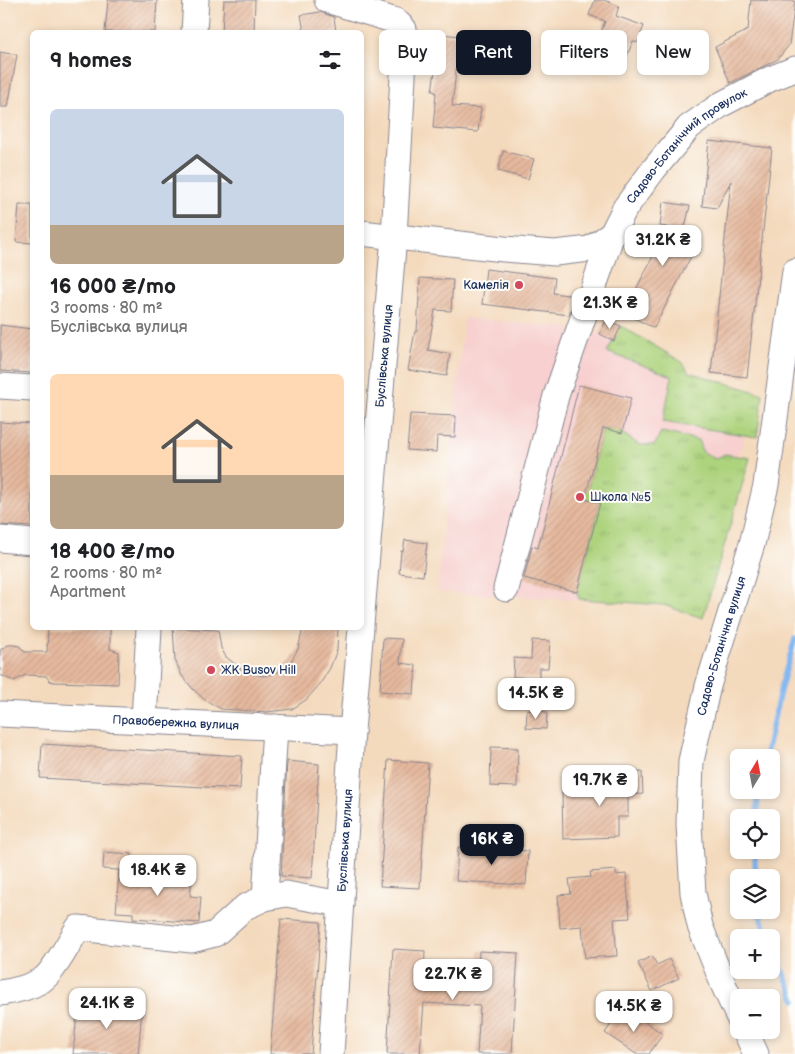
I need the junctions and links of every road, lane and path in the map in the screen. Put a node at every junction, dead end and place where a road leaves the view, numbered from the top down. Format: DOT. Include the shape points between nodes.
graph roads {
  1 [pos="196,0"];
  2 [pos="327,0"];
  3 [pos="194,30"];
  4 [pos="795,69"];
  5 [pos="364,233"];
  6 [pos="612,234"];
  7 [pos="394,236"];
  8 [pos="795,270"];
  9 [pos="0,386"];
  10 [pos="30,388"];
  11 [pos="0,539"];
  12 [pos="30,542"];
  13 [pos="506,589"];
  14 [pos="364,591"];
  15 [pos="149,630"];
  16 [pos="361,630"];
  17 [pos="0,714"];
  18 [pos="144,721"];
  19 [pos="275,727"];
  20 [pos="352,731"];
  21 [pos="265,898"];
  22 [pos="341,904"];
  23 [pos="0,993"];
  24 [pos="730,999"];
  25 [pos="749,1039"];
  26 [pos="331,1054"];
  27 [pos="756,1054"];
  1 -- 3 [label="street"];
  2 -- 7 [label="street, Буслівська вулиця" via="396,21 404,29"];
  4 -- 6 [label="street, Садово-Ботанічний провулок" via="722,104 689,127 625,208"];
  5 -- 7 [label="street, Садово-Ботанічний провулок"];
  6 -- 7 [label="street, Садово-Ботанічний провулок" via="590,249 555,253"];
  6 -- 13 [label="street" via="556,396"];
  7 -- 14 [label="street, Буслівська вулиця"];
  8 -- 24 [label="street, Садово-Ботанічна вулиця" via="766,485 752,544 708,686 691,761 689,824 693,893 700,926"];
  9 -- 10 [label="street"];
  11 -- 12 [label="street"];
  15 -- 18 [label="street"];
  16 -- 20 [label="street, Буслівська вулиця"];
  17 -- 18 [label="street, Правобережна вулиця"];
  18 -- 19 [label="street, Правобережна вулиця"];
  19 -- 20 [label="street, Правобережна вулиця"];
  19 -- 21 [label="street"];
  20 -- 22 [label="street, Буслівська вулиця"];
  21 -- 22 [label="street" via="286,894"];
  21 -- 23 [label="street" via="245,907 215,934 192,940 78,928 44,979 27,988"];
  22 -- 26 [label="street, Буслівська вулиця"];
  25 -- 27 [label="street"];
}
